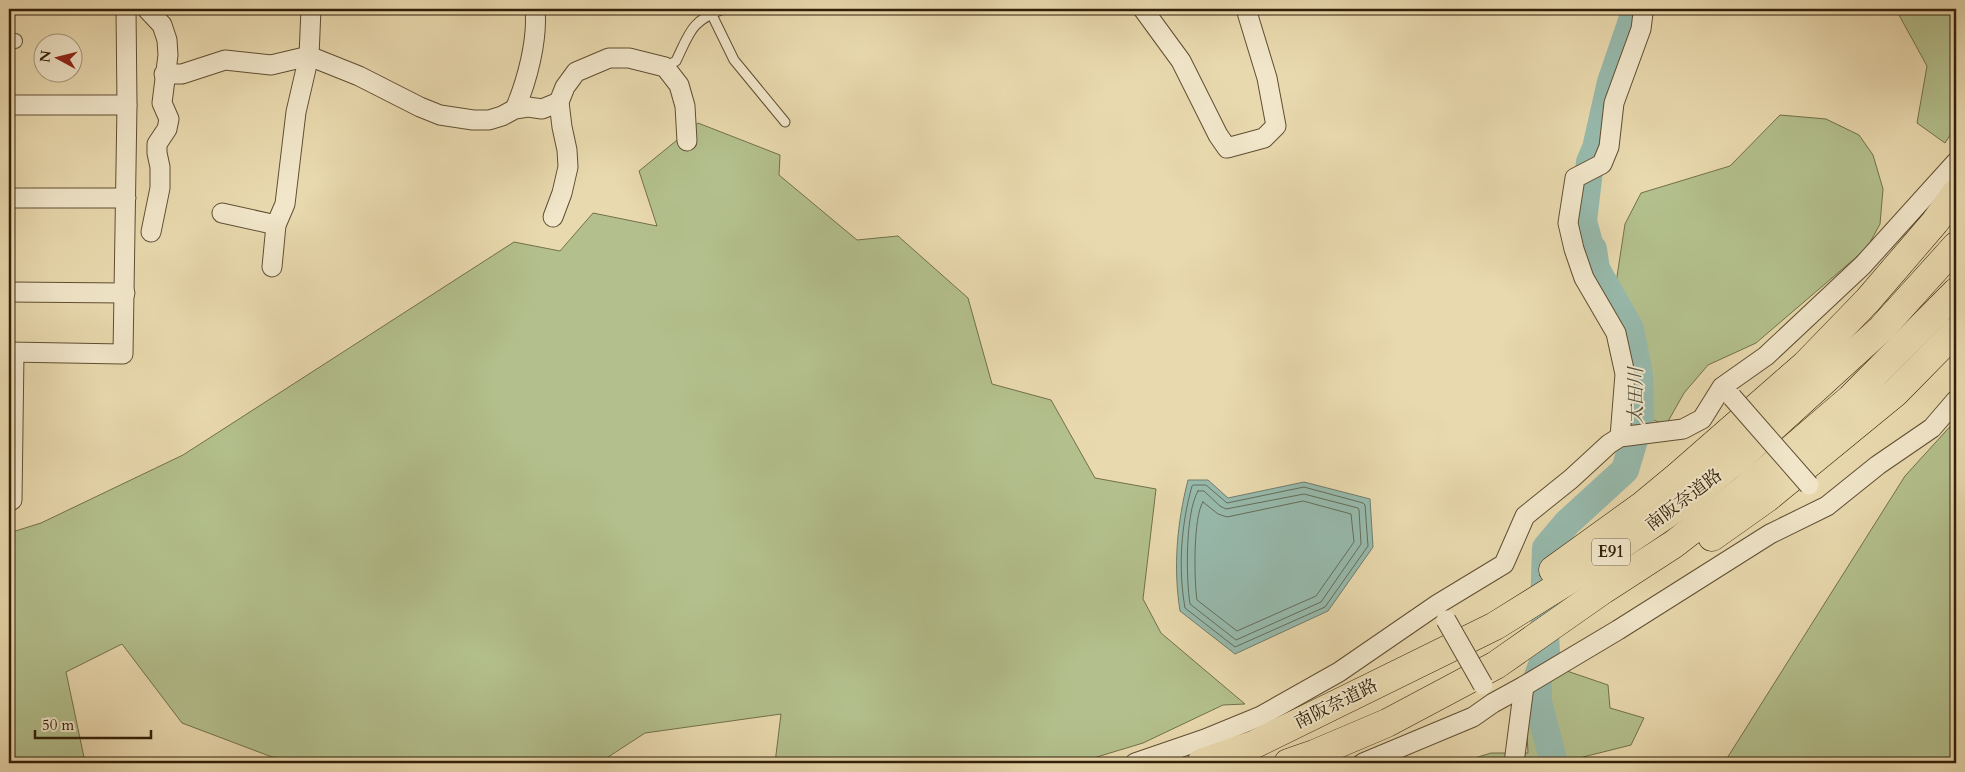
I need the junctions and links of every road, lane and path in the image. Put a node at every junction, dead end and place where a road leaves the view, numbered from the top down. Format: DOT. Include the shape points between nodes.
graph roads {
  1 [pos="126,9"];
  2 [pos="147,9"];
  3 [pos="311,9"];
  4 [pos="535,9"];
  5 [pos="723,9"];
  6 [pos="1143,9"];
  7 [pos="1246,9"];
  8 [pos="1641,9"];
  9 [pos="711,13"];
  10 [pos="309,56"];
  11 [pos="665,66"];
  12 [pos="164,74"];
  13 [pos="559,102"];
  14 [pos="9,105"];
  15 [pos="127,105"];
  16 [pos="515,108"];
  17 [pos="785,122"];
  18 [pos="687,141"];
  19 [pos="1956,162"];
  20 [pos="1956,193"];
  21 [pos="9,198"];
  22 [pos="126,198"];
  23 [pos="222,213"];
  24 [pos="553,217"];
  25 [pos="276,226"];
  26 [pos="151,232"];
  27 [pos="1956,246"];
  28 [pos="272,266"];
  29 [pos="9,292"];
  30 [pos="1956,292"];
  31 [pos="125,293"];
  32 [pos="1956,331"];
  33 [pos="11,352"];
  34 [pos="1727,392"];
  35 [pos="1956,400"];
  36 [pos="1620,437"];
  37 [pos="10,446"];
  38 [pos="12,500"];
  39 [pos="1827,506"];
  40 [pos="1442,612"];
  41 [pos="1417,665"];
  42 [pos="1489,675"];
  43 [pos="1524,686"];
  44 [pos="1492,703"];
  45 [pos="1135,763"];
  46 [pos="1200,763"];
  47 [pos="1288,763"];
  48 [pos="1363,763"];
  49 [pos="1514,763"];
  1 -- 15 [label="street"];
  2 -- 12 [label="street" via="162,25 167,40"];
  3 -- 10 [label="street"];
  4 -- 16 [label="street" via="524,89"];
  5 -- 9 [label="lane"];
  6 -- 7 [label="street" via="1181,61 1227,148 1264,138 1276,126 1267,78"];
  8 -- 36 [label="street" via="1641,29 1614,103 1609,147 1602,164 1575,178 1568,223 1584,278 1616,333 1625,374"];
  9 -- 11 [label="lane" via="696,23 676,62"];
  9 -- 17 [label="lane" via="734,60"];
  10 -- 12 [label="street" via="271,65 225,60 182,74"];
  10 -- 16 [label="street" via="440,115 489,120"];
  10 -- 25 [label="street" via="296,112 285,204"];
  11 -- 13 [label="street" via="630,58 609,58 576,72"];
  11 -- 18 [label="street" via="679,85 685,106"];
  12 -- 26 [label="street" via="162,103 169,119 157,144 160,188"];
  13 -- 16 [label="street" via="542,109"];
  13 -- 24 [label="street" via="568,166"];
  14 -- 15 [label="street"];
  15 -- 22 [label="street"];
  19 -- 34 [label="street" via="1863,266"];
  20 -- 41 [label="highway" via="1868,300 1805,365 1643,505"];
  21 -- 22 [label="street"];
  22 -- 31 [label="street"];
  23 -- 25 [label="street"];
  25 -- 28 [label="street"];
  27 -- 41 [label="highway, 南阪奈道路 / E91" via="1882,328 1739,458 1676,508 1495,626"];
  29 -- 31 [label="street"];
  30 -- 42 [label="highway, 南阪奈道路 / E91" via="1850,399 1746,488 1674,544 1603,590"];
  31 -- 33 [label="street" via="123,354"];
  32 -- 42 [label="highway" via="1895,393 1767,498 1591,619"];
  33 -- 37 [label="street"];
  34 -- 36 [label="street" via="1702,419 1683,429"];
  34 -- 39 [label="street, bridge"];
  35 -- 39 [label="street" via="1932,428"];
  36 -- 40 [label="street" via="1525,516 1504,564"];
  37 -- 38 [label="street"];
  39 -- 43 [label="street" via="1770,534"];
  40 -- 42 [label="street, bridge"];
  40 -- 45 [label="street" via="1261,716"];
  41 -- 46 [label="highway, 南阪奈道路 / E91" via="1253,745"];
  42 -- 44 [label="street"];
  42 -- 47 [label="highway, 南阪奈道路 / E91" via="1388,723"];
  43 -- 44 [label="street"];
  43 -- 49 [label="street"];
  44 -- 48 [label="street" via="1473,717"];
}
